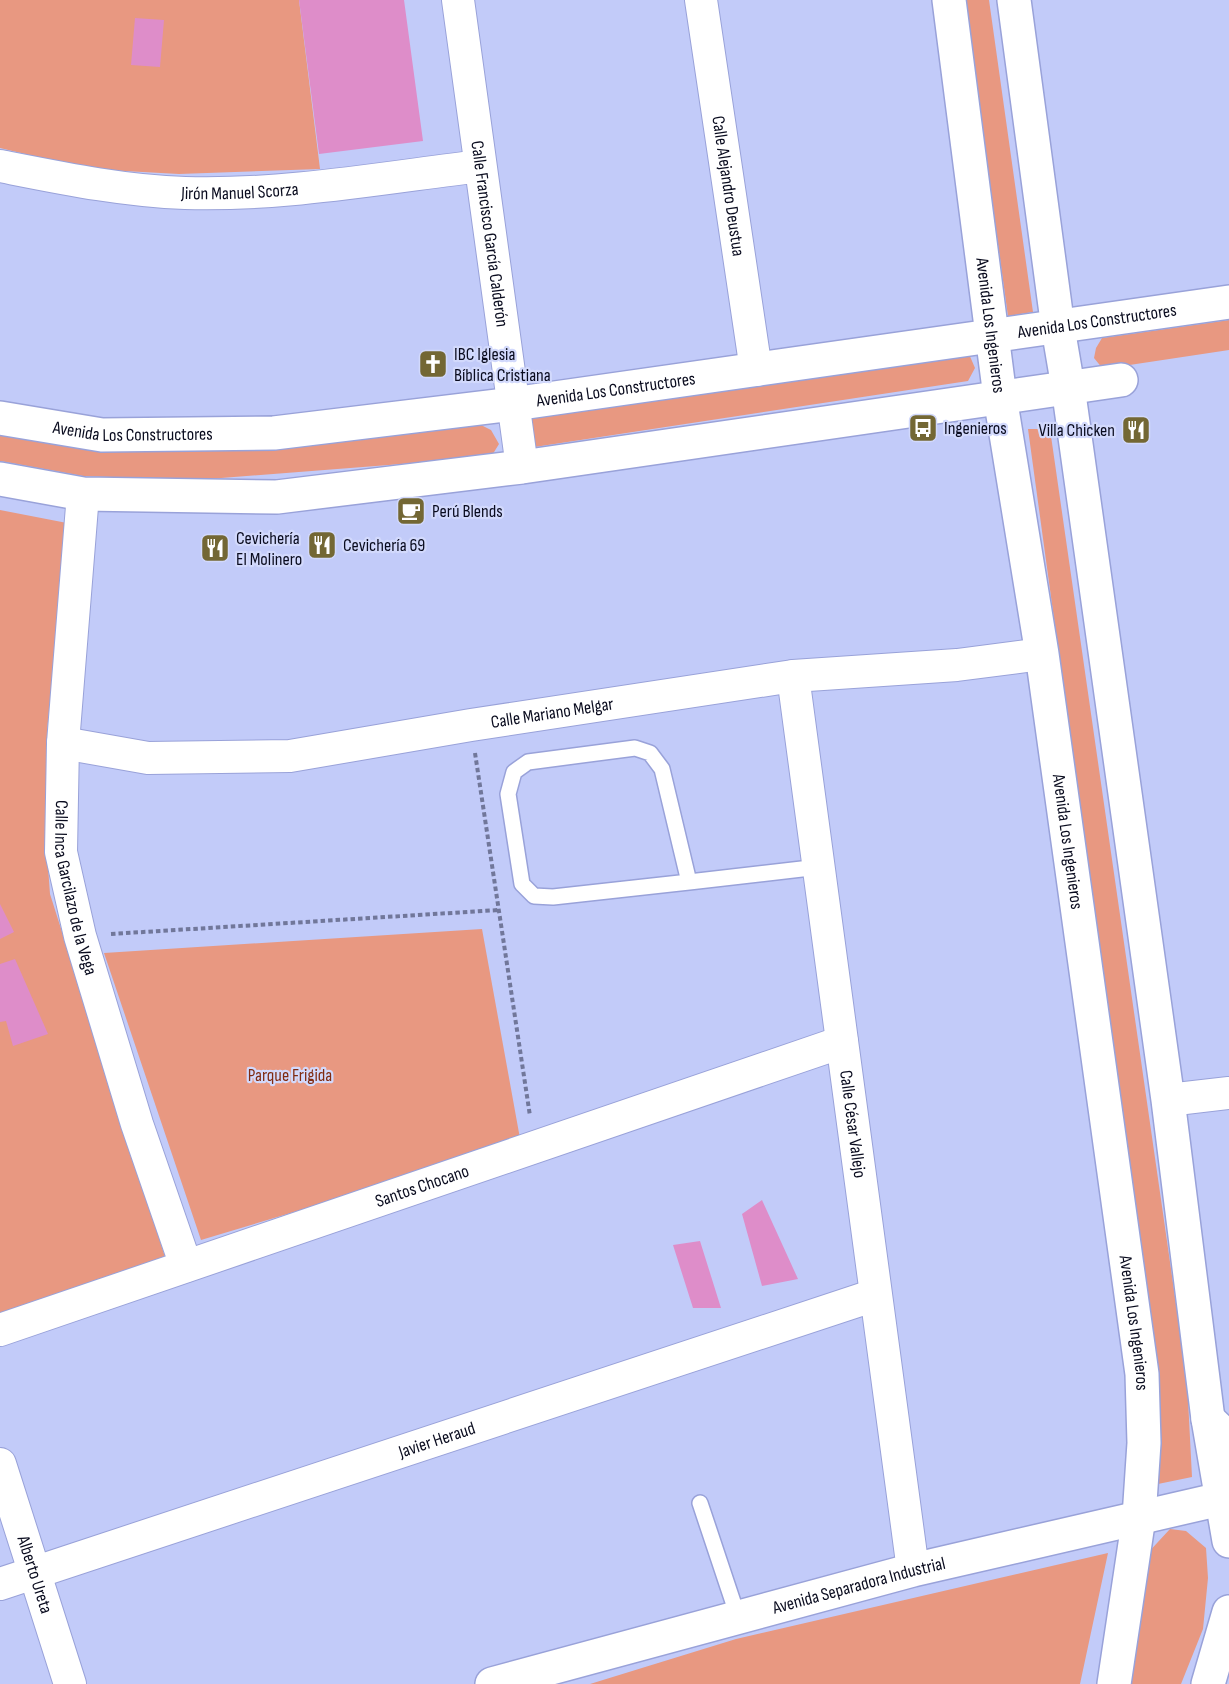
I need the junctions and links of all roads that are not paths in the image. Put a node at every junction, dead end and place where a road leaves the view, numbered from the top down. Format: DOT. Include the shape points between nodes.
graph roads {
  1 [pos="458,0"];
  2 [pos="701,0"];
  3 [pos="949,0"];
  4 [pos="1014,0"];
  5 [pos="1019,0"];
  6 [pos="0,166"];
  7 [pos="480,166"];
  8 [pos="1229,302"];
  9 [pos="1058,328"];
  10 [pos="992,337"];
  11 [pos="756,370"];
  12 [pos="1121,380"];
  13 [pos="1068,387"];
  14 [pos="1000,397"];
  15 [pos="513,404"];
  16 [pos="0,418"];
  17 [pos="522,467"];
  18 [pos="0,479"];
  19 [pos="83,494"];
  20 [pos="1042,654"];
  21 [pos="793,676"];
  22 [pos="63,743"];
  23 [pos="819,867"];
  24 [pos="689,882"];
  25 [pos="842,1042"];
  26 [pos="1229,1093"];
  27 [pos="1168,1100"];
  28 [pos="186,1266"];
  29 [pos="875,1294"];
  30 [pos="0,1330"];
  31 [pos="1219,1429"];
  32 [pos="0,1464"];
  33 [pos="1226,1498"];
  34 [pos="699,1503"];
  35 [pos="1139,1518"];
  36 [pos="1229,1540"];
  37 [pos="913,1570"];
  38 [pos="35,1572"];
  39 [pos="0,1584"];
  40 [pos="1229,1612"];
  41 [pos="738,1617"];
  42 [pos="70,1684"];
  43 [pos="492,1684"];
  44 [pos="1114,1684"];
  45 [pos="1208,1684"];
  1 -- 7 [label="street, Calle Francisco García Calderón"];
  2 -- 11 [label="street, Calle Alejandro Deustua"];
  3 -- 10 [label="street, Avenida Los Ingenieros"];
  4 -- 5 [label="street"];
  4 -- 9 [label="street"];
  6 -- 7 [label="street, Jirón Manuel Scorza" via="92,184 183,193 260,192"];
  7 -- 15 [label="street, Calle Francisco García Calderón"];
  8 -- 9 [label="street, Avenida Los Constructores"];
  9 -- 10 [label="street, Avenida Los Constructores"];
  9 -- 13 [label="street"];
  10 -- 11 [label="street, Avenida Los Constructores"];
  10 -- 14 [label="street, Avenida Los Ingenieros"];
  11 -- 15 [label="street, Avenida Los Constructores"];
  12 -- 13 [label="street"];
  13 -- 14 [label="street"];
  13 -- 27 [label="street"];
  14 -- 17 [label="street"];
  14 -- 20 [label="street, Avenida Los Ingenieros"];
  15 -- 16 [label="street, Avenida Los Constructores" via="274,433 102,435"];
  15 -- 17 [label="street, Calle Francisco García Calderón"];
  17 -- 19 [label="street" via="277,497"];
  18 -- 19 [label="street"];
  19 -- 22 [label="street, Calle Inca Garcilazo de la Vega"];
  20 -- 21 [label="street, Calle Mariano Melgar" via="957,665"];
  20 -- 35 [label="street, Avenida Los Ingenieros" via="1143,1374"];
  21 -- 22 [label="street, Calle Mariano Melgar" via="290,756 148,758"];
  21 -- 23 [label="street, Calle César Vallejo"];
  22 -- 28 [label="street, Calle Inca Garcilazo de la Vega" via="61,852 80,936 137,1124"];
  23 -- 24 [label="lane"];
  23 -- 25 [label="street, Calle César Vallejo"];
  24 -- 24 [label="lane" via="534,896 522,884 508,794 514,772 528,762 635,748 650,753 662,769"];
  25 -- 28 [label="street, Santos Chocano"];
  25 -- 29 [label="street, Calle César Vallejo"];
  26 -- 27 [label="street"];
  27 -- 31 [label="street"];
  28 -- 30 [label="street, Santos Chocano"];
  29 -- 37 [label="street, Calle César Vallejo"];
  29 -- 38 [label="street, Javier Heraud"];
  31 -- 33 [label="street"];
  32 -- 38 [label="street, Alberto Ureta"];
  33 -- 35 [label="street, Avenida Separadora Industrial"];
  33 -- 36 [label="street"];
  34 -- 41 [label="lane"];
  35 -- 37 [label="street, Avenida Separadora Industrial"];
  35 -- 44 [label="street, Avenida Los Ingenieros"];
  37 -- 41 [label="street, Avenida Separadora Industrial"];
  38 -- 39 [label="street, Javier Heraud"];
  38 -- 42 [label="street, Alberto Ureta"];
  40 -- 45 [label="street"];
  41 -- 43 [label="street, Avenida Separadora Industrial"];
}
